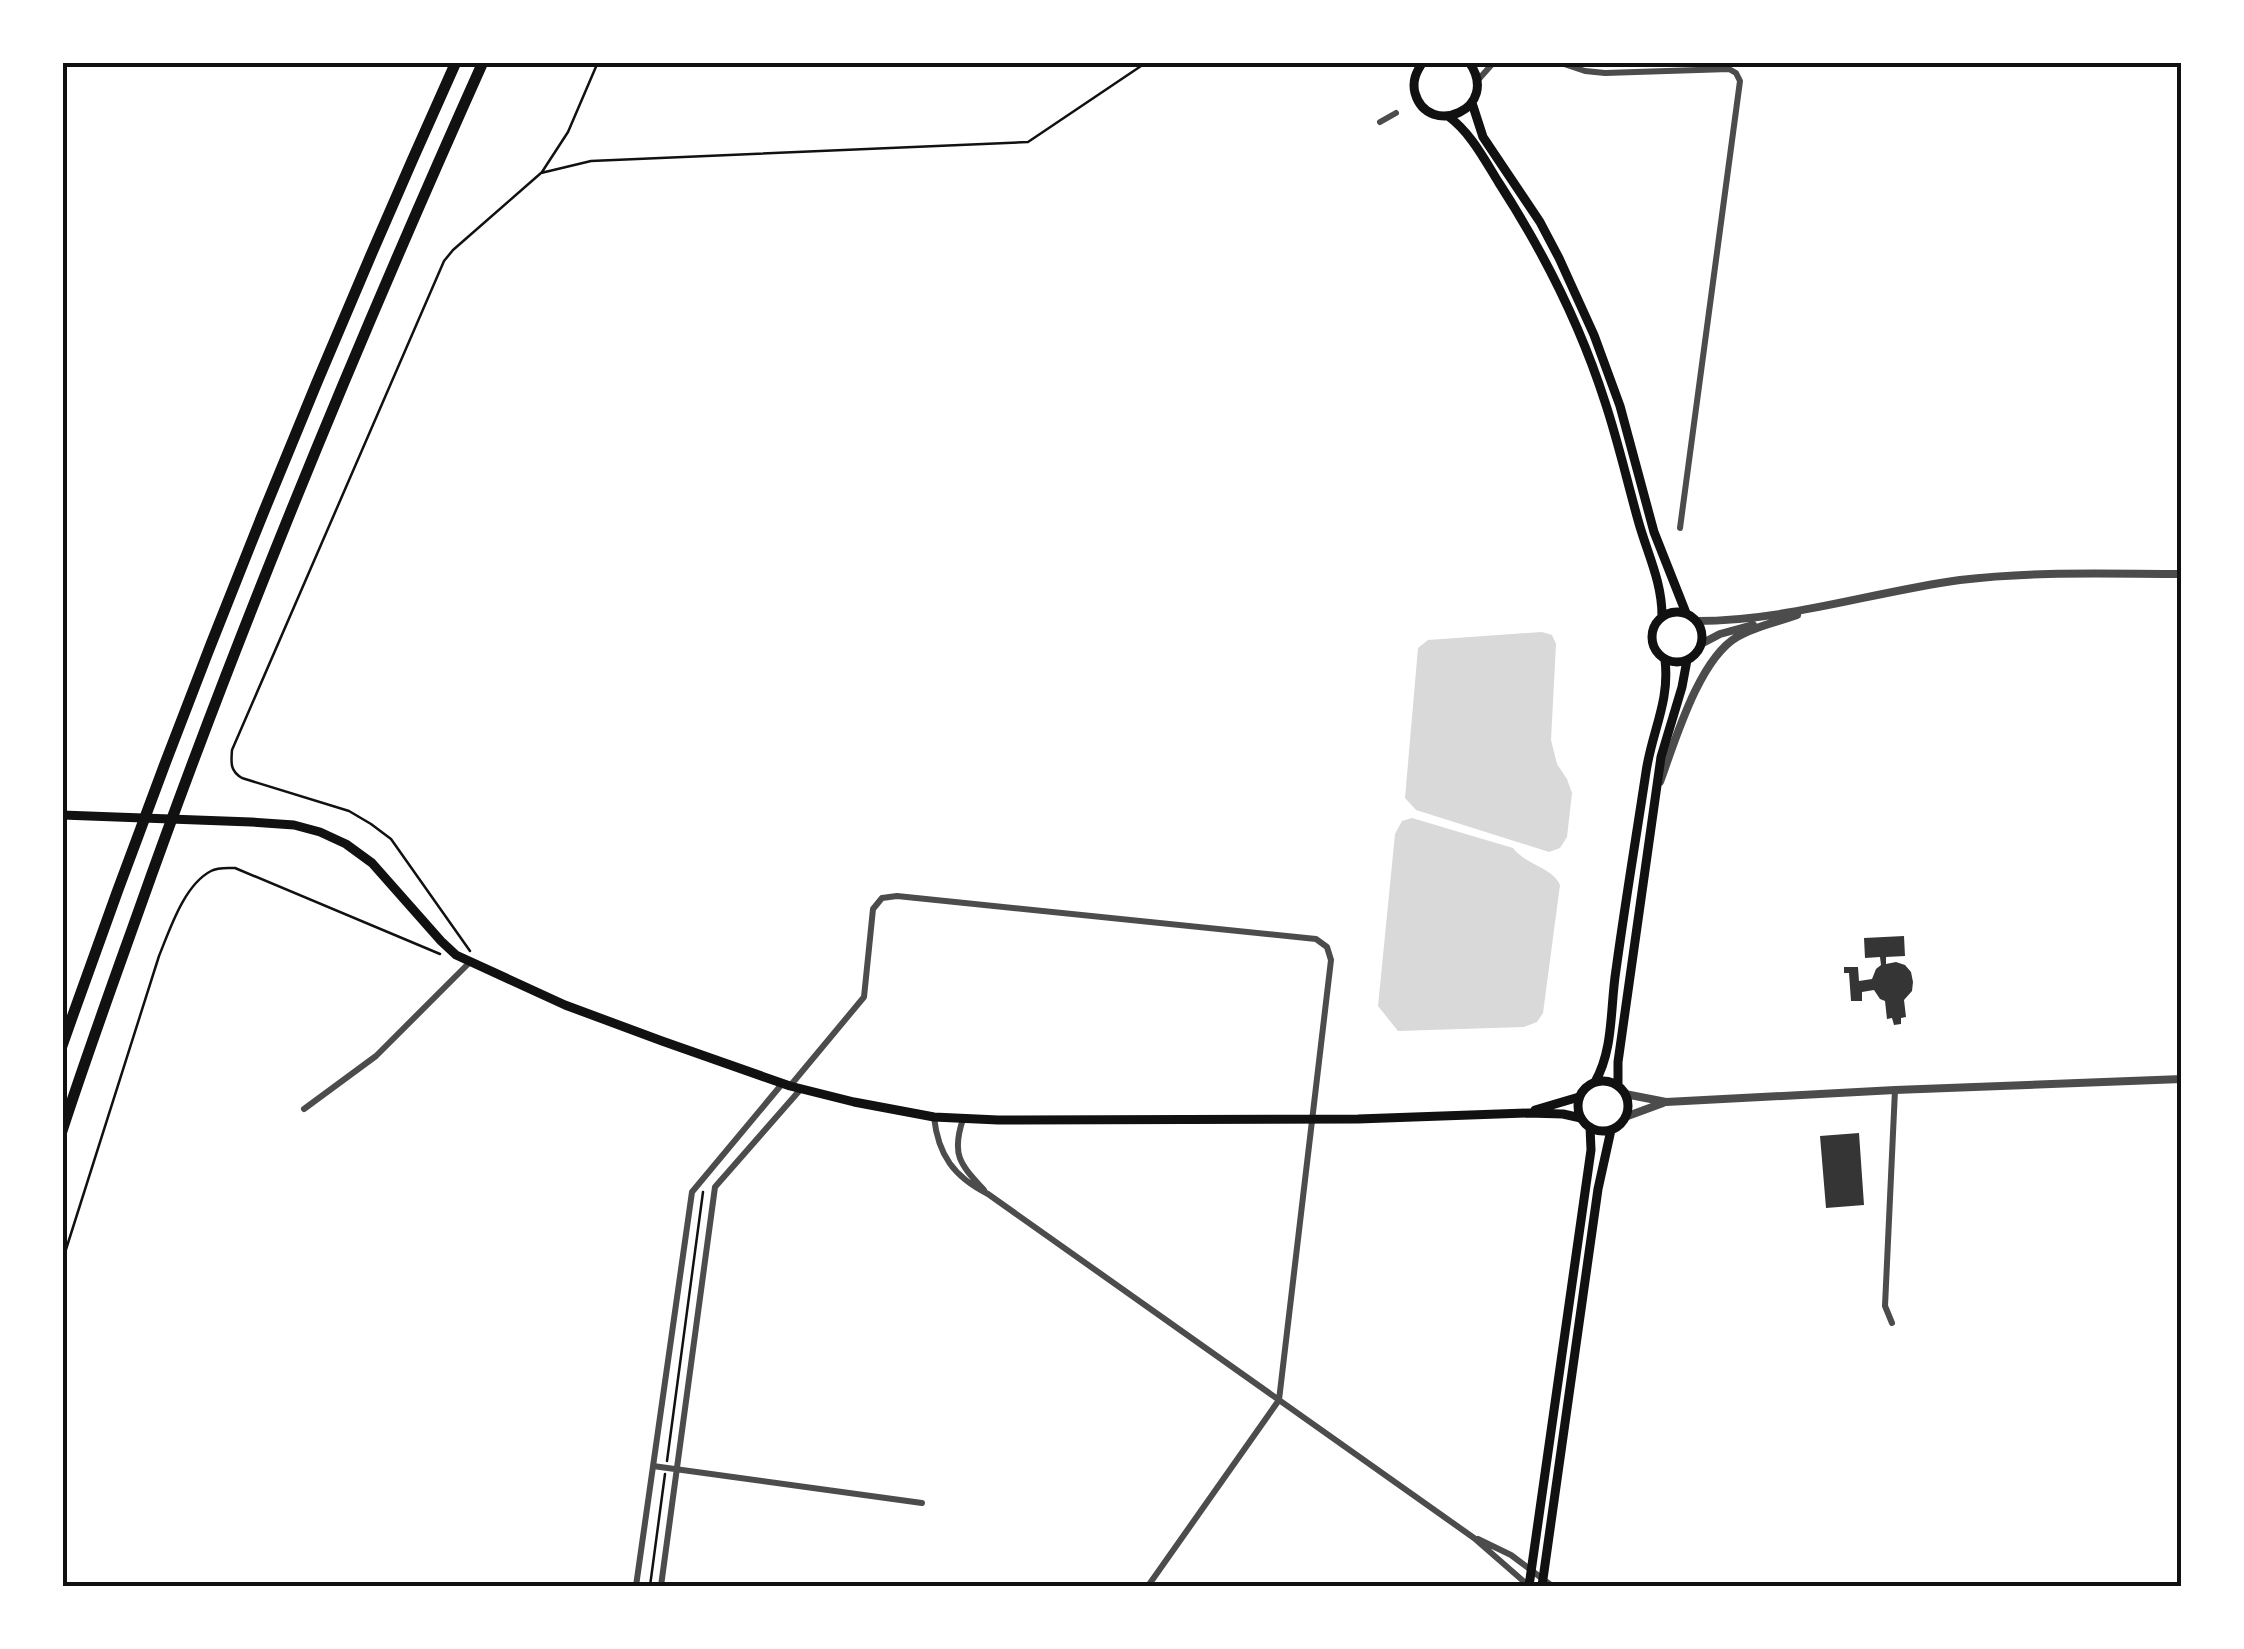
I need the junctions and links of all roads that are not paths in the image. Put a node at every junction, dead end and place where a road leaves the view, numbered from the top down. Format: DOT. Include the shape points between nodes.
graph roads {
  1 [pos="456,62"];
  2 [pos="483,62"];
  3 [pos="1469,62"];
  4 [pos="1494,62"];
  5 [pos="1558,62"];
  6 [pos="1420,64"];
  7 [pos="1478,81"];
  8 [pos="1472,102"];
  9 [pos="1396,114"];
  10 [pos="1448,116"];
  11 [pos="1380,122"];
  12 [pos="1680,528"];
  13 [pos="2182,574"];
  14 [pos="1811,610"];
  15 [pos="1686,613"];
  16 [pos="1662,616"];
  17 [pos="1696,621"];
  18 [pos="1701,644"];
  19 [pos="1666,660"];
  20 [pos="1687,660"];
  21 [pos="1658,786"];
  22 [pos="62,815"];
  23 [pos="470,962"];
  24 [pos="62,1046"];
  25 [pos="2182,1079"];
  26 [pos="1596,1082"];
  27 [pos="791,1087"];
  28 [pos="1622,1090"];
  29 [pos="1895,1090"];
  30 [pos="1580,1097"];
  31 [pos="1666,1102"];
  32 [pos="304,1109"];
  33 [pos="1528,1113"];
  34 [pos="934,1116"];
  35 [pos="1626,1117"];
  36 [pos="1312,1118"];
  37 [pos="1581,1118"];
  38 [pos="963,1119"];
  39 [pos="1590,1128"];
  40 [pos="1611,1130"];
  41 [pos="62,1131"];
  42 [pos="988,1194"];
  43 [pos="1892,1323"];
  44 [pos="1279,1400"];
  45 [pos="654,1466"];
  46 [pos="677,1470"];
  47 [pos="922,1503"];
  48 [pos="1474,1538"];
  49 [pos="1531,1570"];
  50 [pos="1546,1584"];
  51 [pos="636,1586"];
  52 [pos="661,1586"];
  53 [pos="1148,1586"];
  54 [pos="1529,1586"];
  1 -- 24 [label="highway" via="260,523"];
  2 -- 41 [label="highway" via="260,587"];
  3 -- 7 [label="main road"];
  4 -- 7 [label="street"];
  5 -- 12 [label="street" via="1605,73 1729,69 1740,81"];
  6 -- 10 [label="main road" via="1416,97 1426,110"];
  7 -- 8 [label="main road"];
  8 -- 10 [label="main road"];
  8 -- 15 [label="main road" via="1483,137 1540,222 1587,318"];
  9 -- 11 [label="street"];
  10 -- 16 [label="main road" via="1528,230 1583,342 1657,574"];
  13 -- 14 [label="street" via="2000,576"];
  14 -- 17 [label="street"];
  14 -- 18 [label="street"];
  14 -- 21 [label="street" via="1722,648 1705,672"];
  15 -- 16 [label="main road"];
  15 -- 17 [label="main road"];
  16 -- 19 [label="main road" via="1652,642"];
  17 -- 18 [label="main road"];
  18 -- 20 [label="main road"];
  19 -- 20 [label="main road"];
  19 -- 26 [label="main road" via="1668,684 1647,768 1610,1032"];
  20 -- 21 [label="main road"];
  21 -- 28 [label="main road" via="1618,1062"];
  22 -- 23 [label="main road" via="294,825 320,832 372,863 441,942"];
  23 -- 27 [label="main road" via="565,1005"];
  23 -- 32 [label="street" via="376,1056"];
  25 -- 29 [label="street"];
  26 -- 28 [label="main road"];
  26 -- 30 [label="main road"];
  27 -- 34 [label="main road"];
  27 -- 36 [label="street" via="864,997 873,908 897,896 1316,939 1331,960"];
  27 -- 45 [label="street" via="692,1192"];
  27 -- 46 [label="street" via="715,1187"];
  28 -- 31 [label="street"];
  28 -- 35 [label="main road"];
  29 -- 31 [label="street"];
  29 -- 43 [label="street" via="1885,1306"];
  30 -- 33 [label="main road"];
  30 -- 37 [label="main road"];
  31 -- 35 [label="street"];
  33 -- 36 [label="main road"];
  33 -- 37 [label="main road"];
  34 -- 38 [label="main road"];
  34 -- 42 [label="street" via="950,1164"];
  35 -- 40 [label="main road"];
  36 -- 38 [label="main road"];
  36 -- 44 [label="street"];
  37 -- 39 [label="main road"];
  38 -- 42 [label="street" via="957,1142 962,1166"];
  39 -- 40 [label="main road"];
  39 -- 49 [label="main road"];
  40 -- 50 [label="main road" via="1592,1227"];
  42 -- 44 [label="street"];
  44 -- 48 [label="street"];
  44 -- 53 [label="street"];
  45 -- 46 [label="street"];
  45 -- 51 [label="street"];
  46 -- 47 [label="street"];
  46 -- 52 [label="street"];
  48 -- 49 [label="street"];
  48 -- 54 [label="street"];
  49 -- 50 [label="street"];
  49 -- 54 [label="main road"];
}
